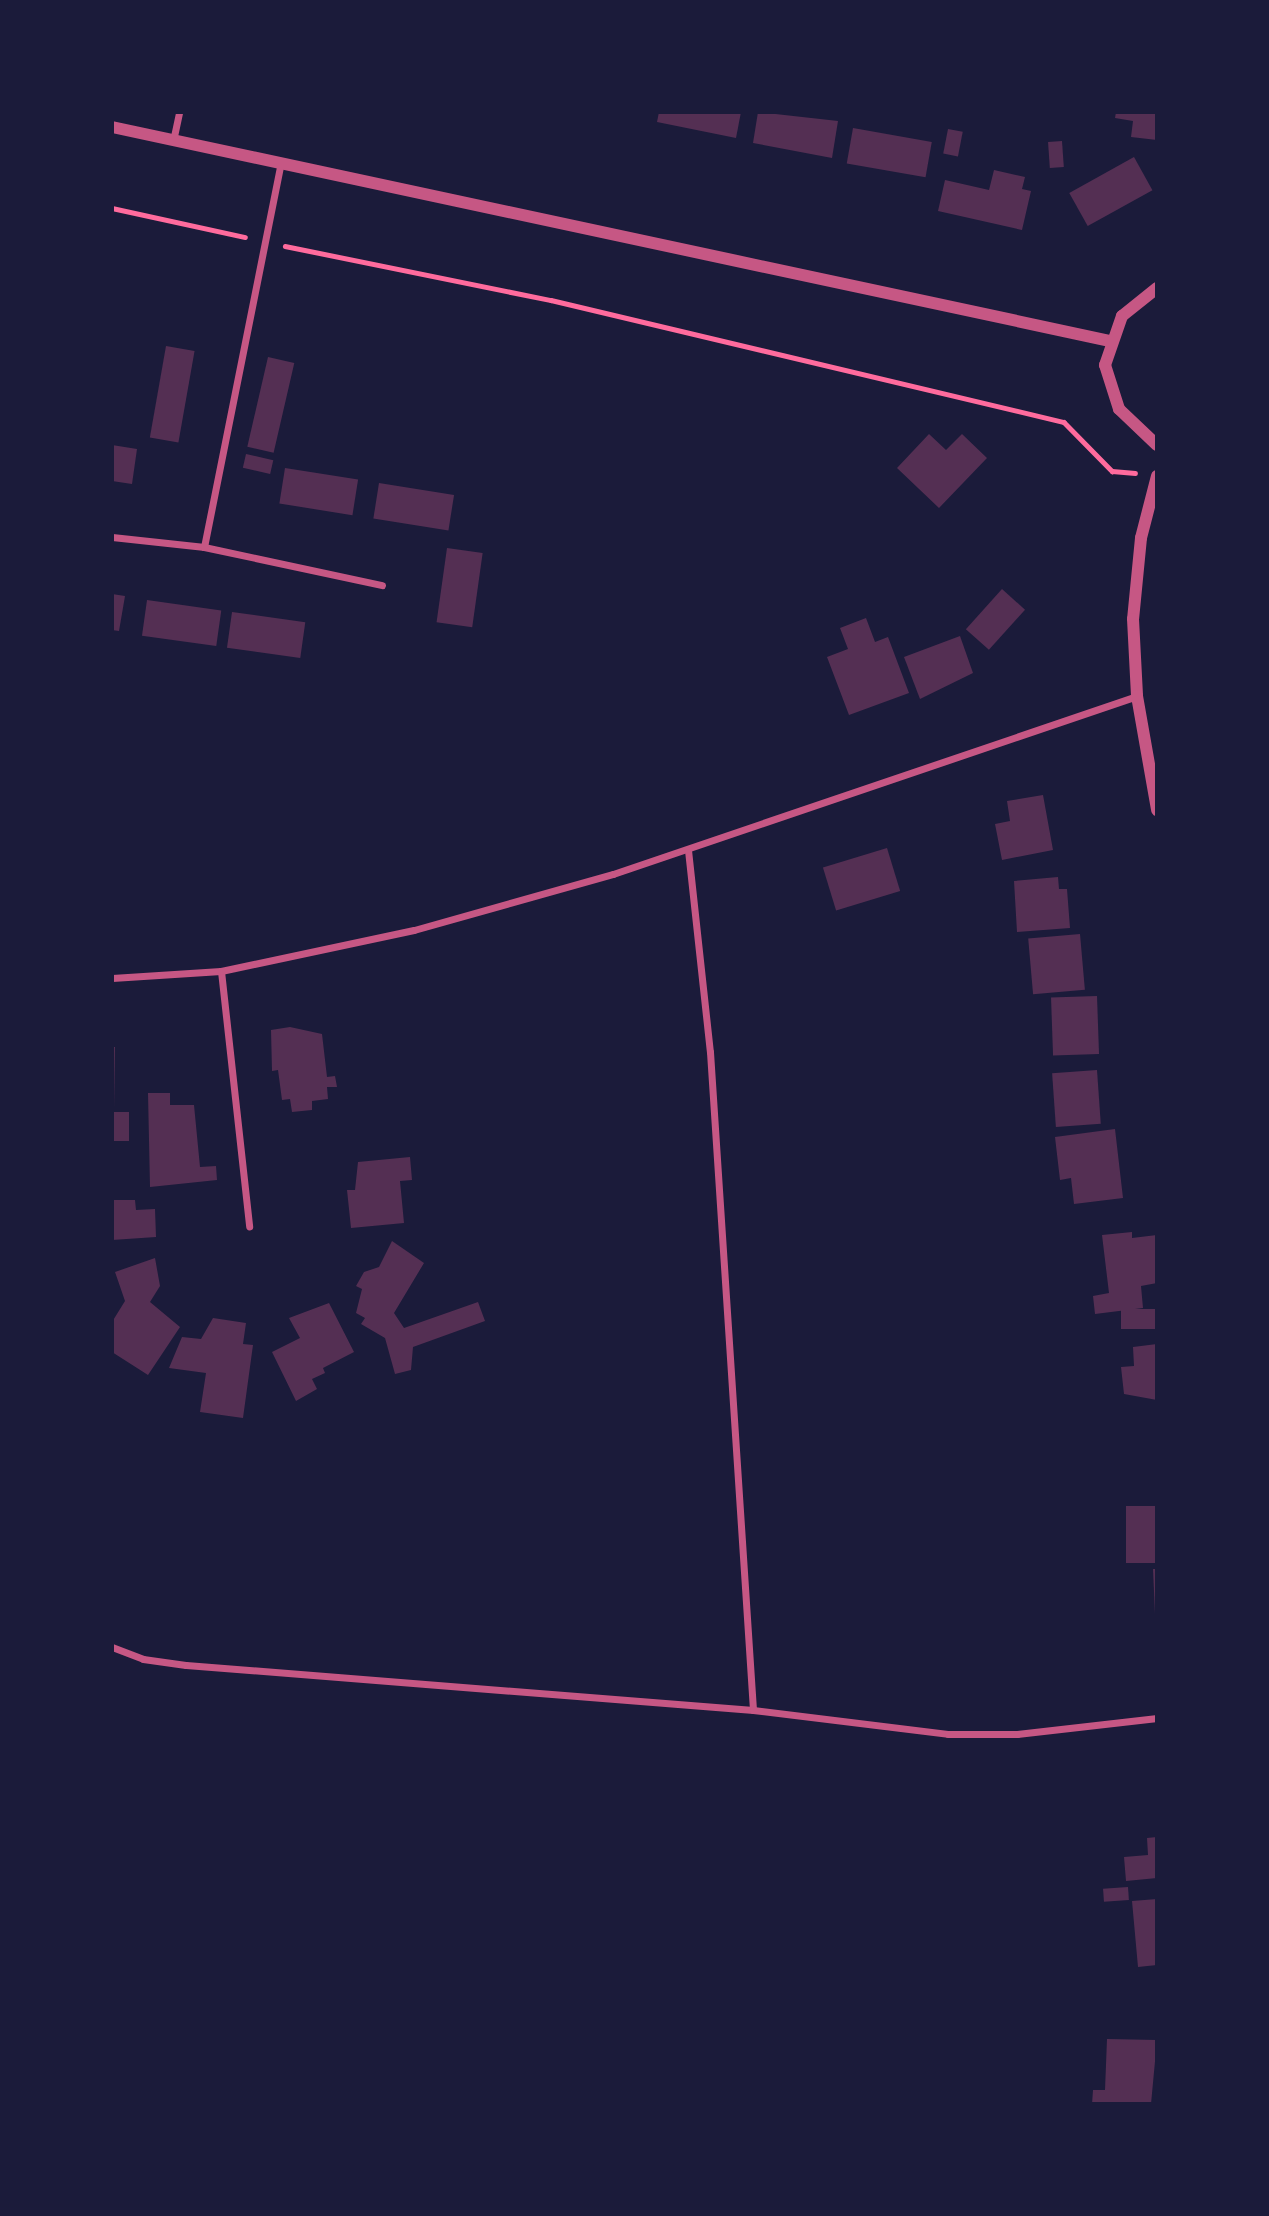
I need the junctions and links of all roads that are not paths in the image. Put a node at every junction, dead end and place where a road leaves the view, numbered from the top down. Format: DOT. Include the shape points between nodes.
graph roads {
  1 [pos="179,112"];
  2 [pos="112,127"];
  3 [pos="173,141"];
  4 [pos="281,163"];
  5 [pos="1157,288"];
  6 [pos="1110,341"];
  7 [pos="1157,445"];
  8 [pos="1151,475"];
  9 [pos="112,537"];
  10 [pos="204,547"];
  11 [pos="382,585"];
  12 [pos="1137,696"];
  13 [pos="1157,810"];
  14 [pos="688,850"];
  15 [pos="221,971"];
  16 [pos="112,978"];
  17 [pos="249,1226"];
  18 [pos="112,1647"];
  19 [pos="753,1710"];
  20 [pos="1157,1718"];
  1 -- 3 [label="street"];
  2 -- 3 [label="street"];
  3 -- 4 [label="street"];
  4 -- 6 [label="street"];
  4 -- 10 [label="street" via="269,243"];
  5 -- 6 [label="street" via="1122,316"];
  6 -- 7 [label="street" via="1105,365 1111,394 1129,424"];
  8 -- 12 [label="street" via="1134,594"];
  9 -- 10 [label="street"];
  10 -- 11 [label="street"];
  12 -- 13 [label="street"];
  12 -- 14 [label="street"];
  14 -- 15 [label="street" via="414,930"];
  14 -- 19 [label="street" via="710,1052"];
  15 -- 16 [label="street"];
  15 -- 17 [label="street"];
  18 -- 19 [label="street" via="143,1659 186,1665"];
  19 -- 20 [label="street" via="948,1734 1017,1734"];
}
